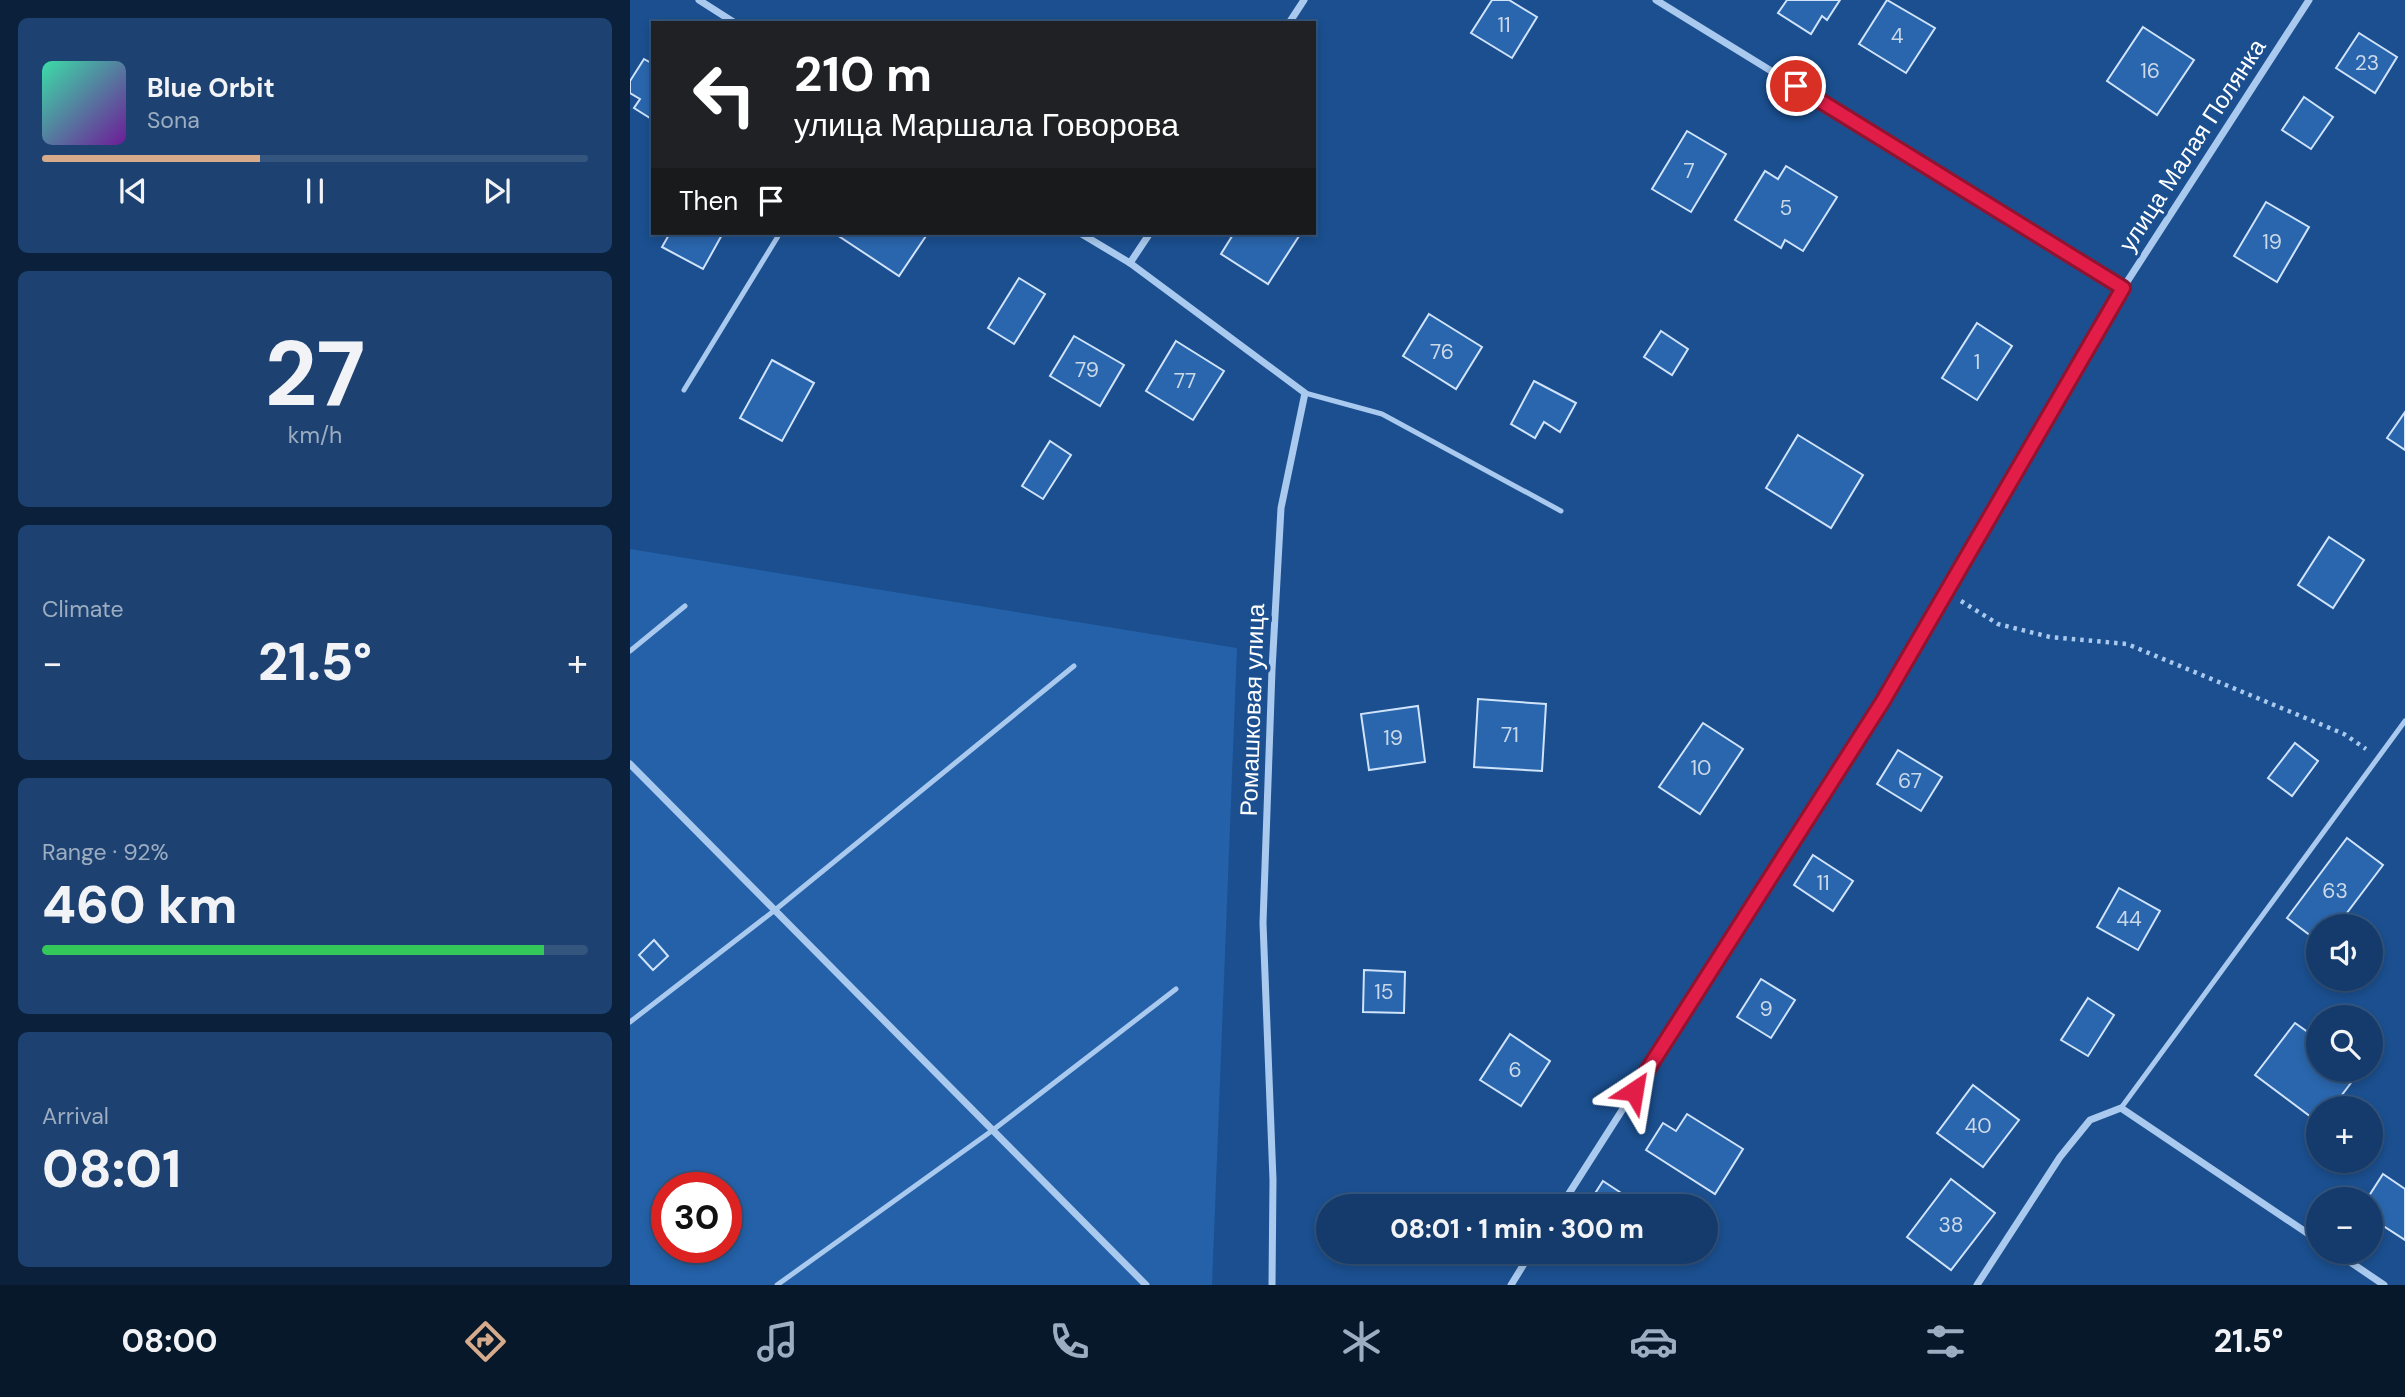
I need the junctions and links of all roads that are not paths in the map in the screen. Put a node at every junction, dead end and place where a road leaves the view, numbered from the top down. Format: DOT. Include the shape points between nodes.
graph roads {
  1 [pos="699,0"];
  2 [pos="1304,0"];
  3 [pos="1656,0"];
  4 [pos="2309,0"];
  5 [pos="732,21"];
  6 [pos="1290,21"];
  7 [pos="779,235"];
  8 [pos="1083,235"];
  9 [pos="1149,235"];
  10 [pos="1130,263"];
  11 [pos="2123,288"];
  12 [pos="684,390"];
  13 [pos="1305,393"];
  14 [pos="1561,511"];
  15 [pos="685,606"];
  16 [pos="630,651"];
  17 [pos="1074,666"];
  18 [pos="2405,721"];
  19 [pos="630,764"];
  20 [pos="775,910"];
  21 [pos="1176,989"];
  22 [pos="630,1022"];
  23 [pos="2121,1108"];
  24 [pos="993,1130"];
  25 [pos="1569,1194"];
  26 [pos="2306,1232"];
  27 [pos="1524,1264"];
  28 [pos="2353,1264"];
  29 [pos="777,1285"];
  30 [pos="1146,1285"];
  31 [pos="1272,1285"];
  32 [pos="1511,1285"];
  33 [pos="1977,1285"];
  34 [pos="2384,1285"];
  1 -- 5 [label="street"];
  2 -- 6 [label="street"];
  3 -- 11 [label="street"];
  4 -- 11 [label="street, улица Малая Полянка"];
  7 -- 12 [label="lane"];
  8 -- 10 [label="street"];
  9 -- 10 [label="street"];
  10 -- 13 [label="street"];
  11 -- 25 [label="street, улица Малая Полянка" via="1876,713"];
  13 -- 14 [label="lane" via="1382,414"];
  13 -- 31 [label="street, Ромашковая улица" via="1281,508 1272,670 1263,923 1273,1180"];
  15 -- 16 [label="lane"];
  17 -- 20 [label="lane"];
  18 -- 23 [label="lane"];
  19 -- 20 [label="street"];
  20 -- 22 [label="lane"];
  20 -- 24 [label="street"];
  21 -- 24 [label="lane"];
  23 -- 26 [label="street"];
  23 -- 33 [label="street" via="2090,1120 2060,1157"];
  24 -- 29 [label="lane"];
  24 -- 30 [label="street"];
  27 -- 32 [label="street"];
  28 -- 34 [label="street"];
}
